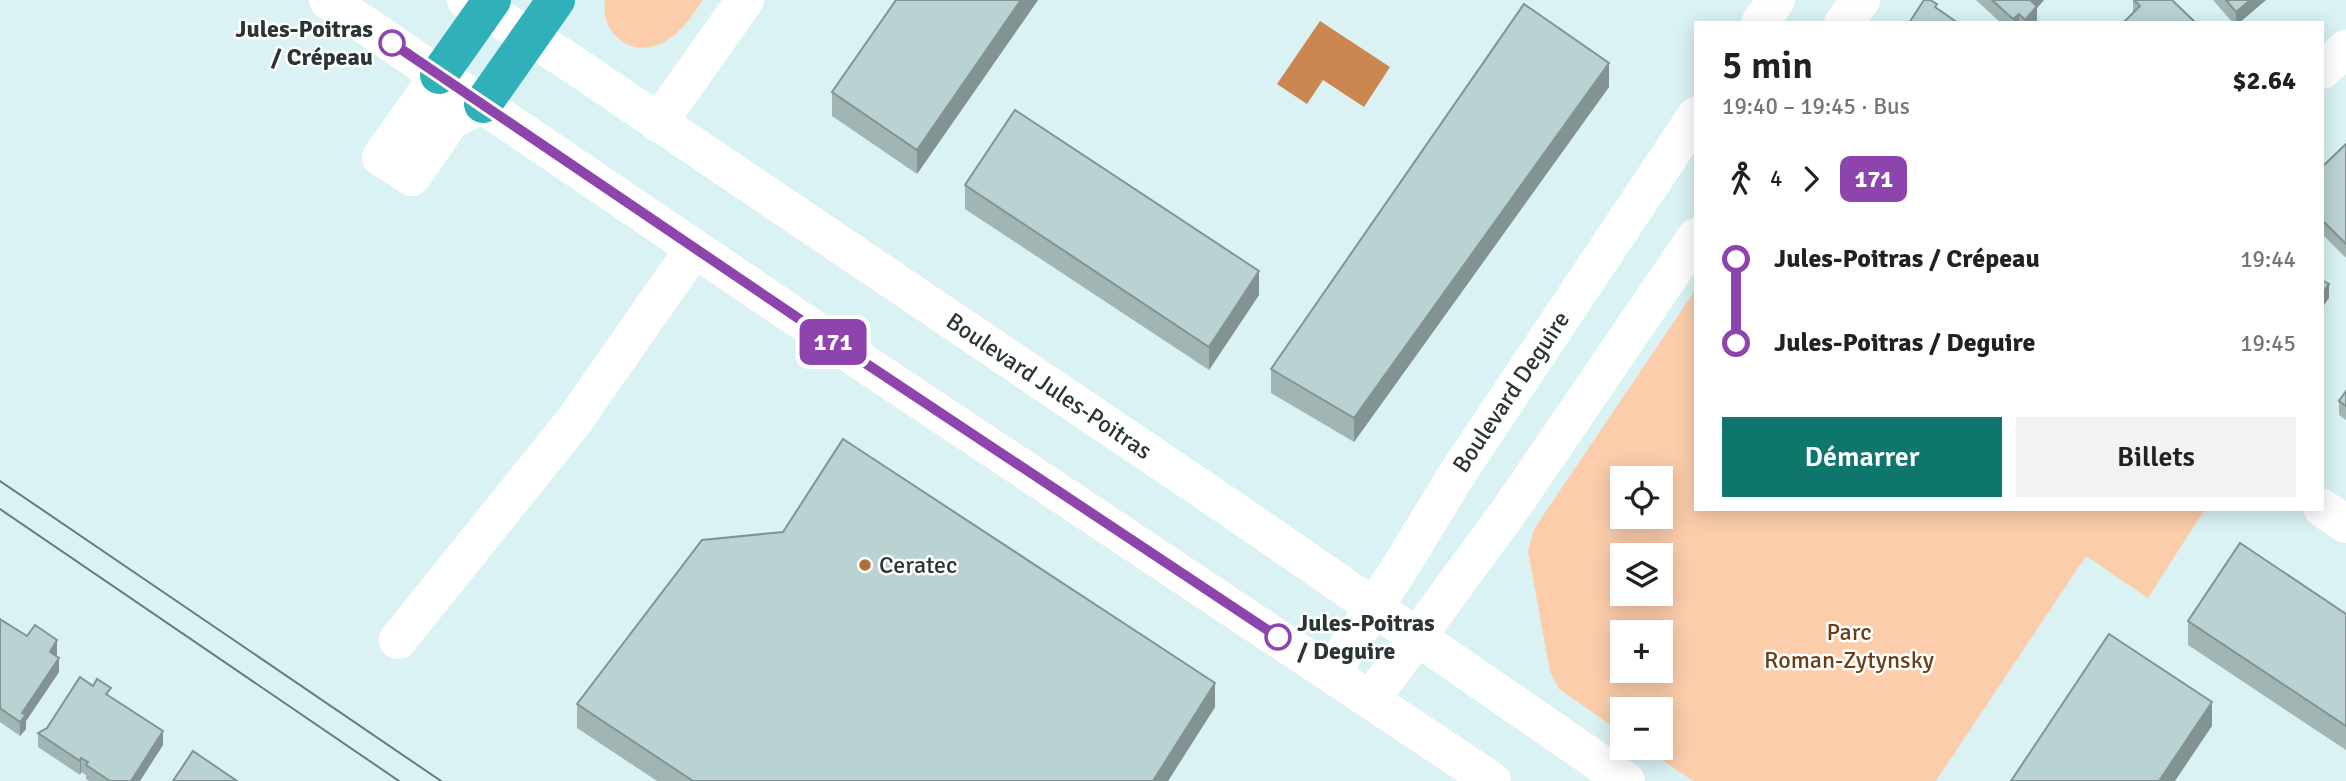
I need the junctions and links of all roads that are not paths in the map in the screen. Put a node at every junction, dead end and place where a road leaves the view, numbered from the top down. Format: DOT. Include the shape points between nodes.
graph roads {
  1 [pos="328,0"];
  2 [pos="556,0"];
  3 [pos="745,0"];
  4 [pos="1776,0"];
  5 [pos="1861,0"];
  6 [pos="481,4"];
  7 [pos="1761,21"];
  8 [pos="1845,21"];
  9 [pos="531,37"];
  10 [pos="2346,49"];
  11 [pos="2324,68"];
  12 [pos="439,75"];
  13 [pos="483,104"];
  14 [pos="1694,119"];
  15 [pos="658,123"];
  16 [pos="1694,240"];
  17 [pos="694,248"];
  18 [pos="2324,509"];
  19 [pos="2346,524"];
  20 [pos="1374,608"];
  21 [pos="1417,636"];
  22 [pos="398,640"];
  23 [pos="1331,673"];
  24 [pos="1371,699"];
  25 [pos="1492,781"];
  26 [pos="1626,781"];
  1 -- 12 [label="street"];
  2 -- 9 [label="highway"];
  3 -- 15 [label="street"];
  4 -- 7 [label="street"];
  5 -- 8 [label="street"];
  6 -- 9 [label="street, Boulevard Jules-Poitras"];
  6 -- 12 [label="highway"];
  9 -- 13 [label="highway"];
  9 -- 15 [label="street, Boulevard Jules-Poitras"];
  10 -- 11 [label="street"];
  12 -- 13 [label="street"];
  12 -- 13 [label="street" via="381,157 412,177 451,120"];
  13 -- 17 [label="street"];
  14 -- 20 [label="street, Boulevard Deguire" via="1457,474"];
  15 -- 20 [label="street, Boulevard Jules-Poitras"];
  16 -- 21 [label="street" via="1510,510"];
  17 -- 22 [label="street" via="574,421"];
  17 -- 23 [label="street"];
  18 -- 19 [label="street"];
  20 -- 21 [label="street, Boulevard Jules-Poitras"];
  20 -- 23 [label="street, Boulevard Deguire"];
  21 -- 24 [label="street"];
  21 -- 26 [label="street, Boulevard Jules-Poitras"];
  23 -- 24 [label="street"];
  24 -- 25 [label="street"];
}
